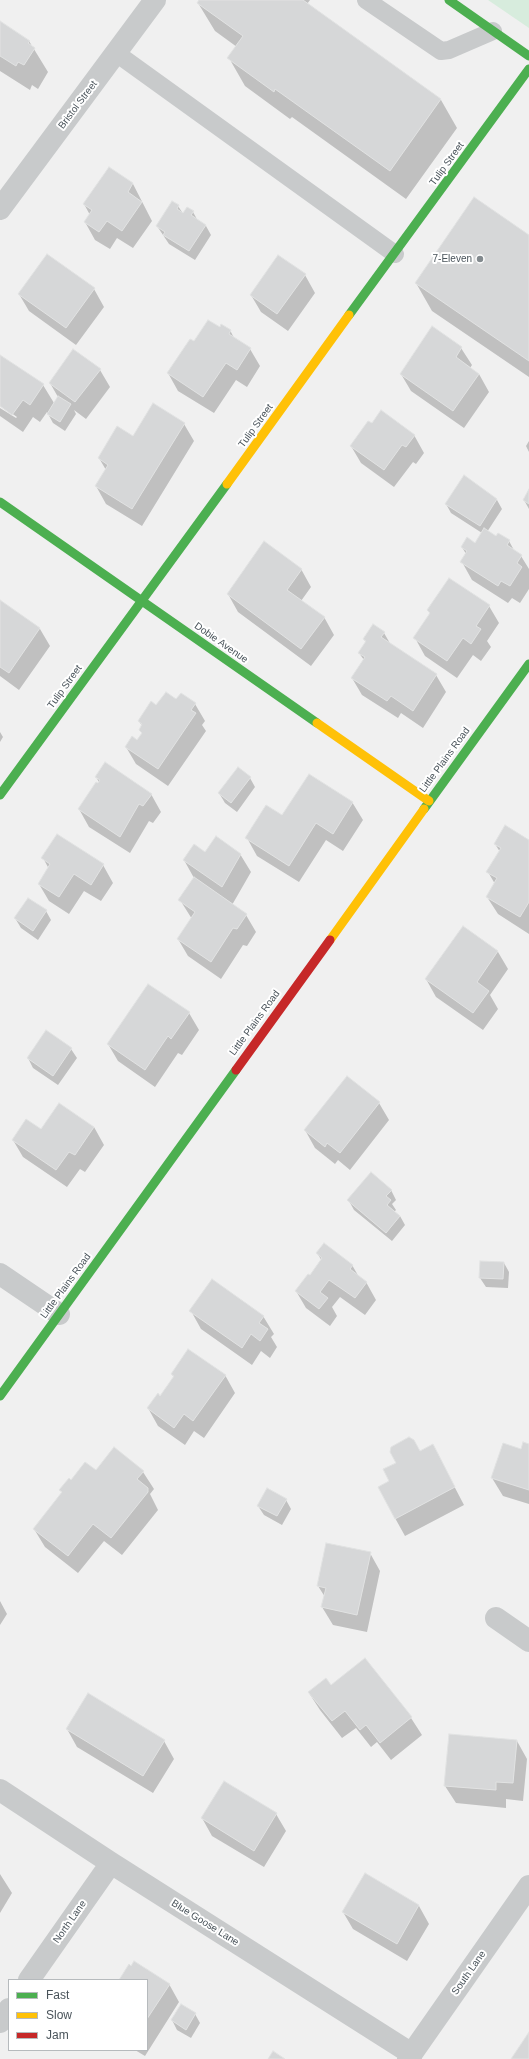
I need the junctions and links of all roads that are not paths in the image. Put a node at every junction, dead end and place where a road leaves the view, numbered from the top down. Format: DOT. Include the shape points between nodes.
graph roads {
  1 [pos="155,0"];
  2 [pos="366,0"];
  3 [pos="449,0"];
  4 [pos="493,30"];
  5 [pos="116,53"];
  6 [pos="529,56"];
  7 [pos="529,69"];
  8 [pos="0,209"];
  9 [pos="395,254"];
  10 [pos="0,502"];
  11 [pos="142,601"];
  12 [pos="529,664"];
  13 [pos="0,795"];
  14 [pos="429,801"];
  15 [pos="0,1274"];
  16 [pos="59,1314"];
  17 [pos="0,1396"];
  18 [pos="496,1618"];
  19 [pos="529,1641"];
  20 [pos="0,1790"];
  21 [pos="111,1863"];
  22 [pos="529,1886"];
  23 [pos="30,1979"];
  24 [pos="8,2010"];
  25 [pos="0,2022"];
  26 [pos="410,2056"];
  1 -- 5 [label="street, Bristol Street"];
  2 -- 4 [label="lane" via="441,51"];
  3 -- 4 [label="street"];
  4 -- 6 [label="street"];
  5 -- 8 [label="street, Bristol Street"];
  5 -- 9 [label="lane"];
  7 -- 9 [label="street, Tulip Street"];
  9 -- 11 [label="street, Tulip Street"];
  10 -- 11 [label="street, Dobie Avenue"];
  11 -- 13 [label="street, Tulip Street"];
  11 -- 14 [label="street, Dobie Avenue"];
  12 -- 14 [label="street, Little Plains Road"];
  14 -- 16 [label="street, Little Plains Road"];
  15 -- 16 [label="street"];
  16 -- 17 [label="street, Little Plains Road"];
  18 -- 19 [label="street"];
  20 -- 21 [label="street, Blue Goose Lane"];
  21 -- 23 [label="street, North Lane"];
  21 -- 26 [label="street, Blue Goose Lane"];
  22 -- 26 [label="street, South Lane"];
  24 -- 25 [label="street"];
}
